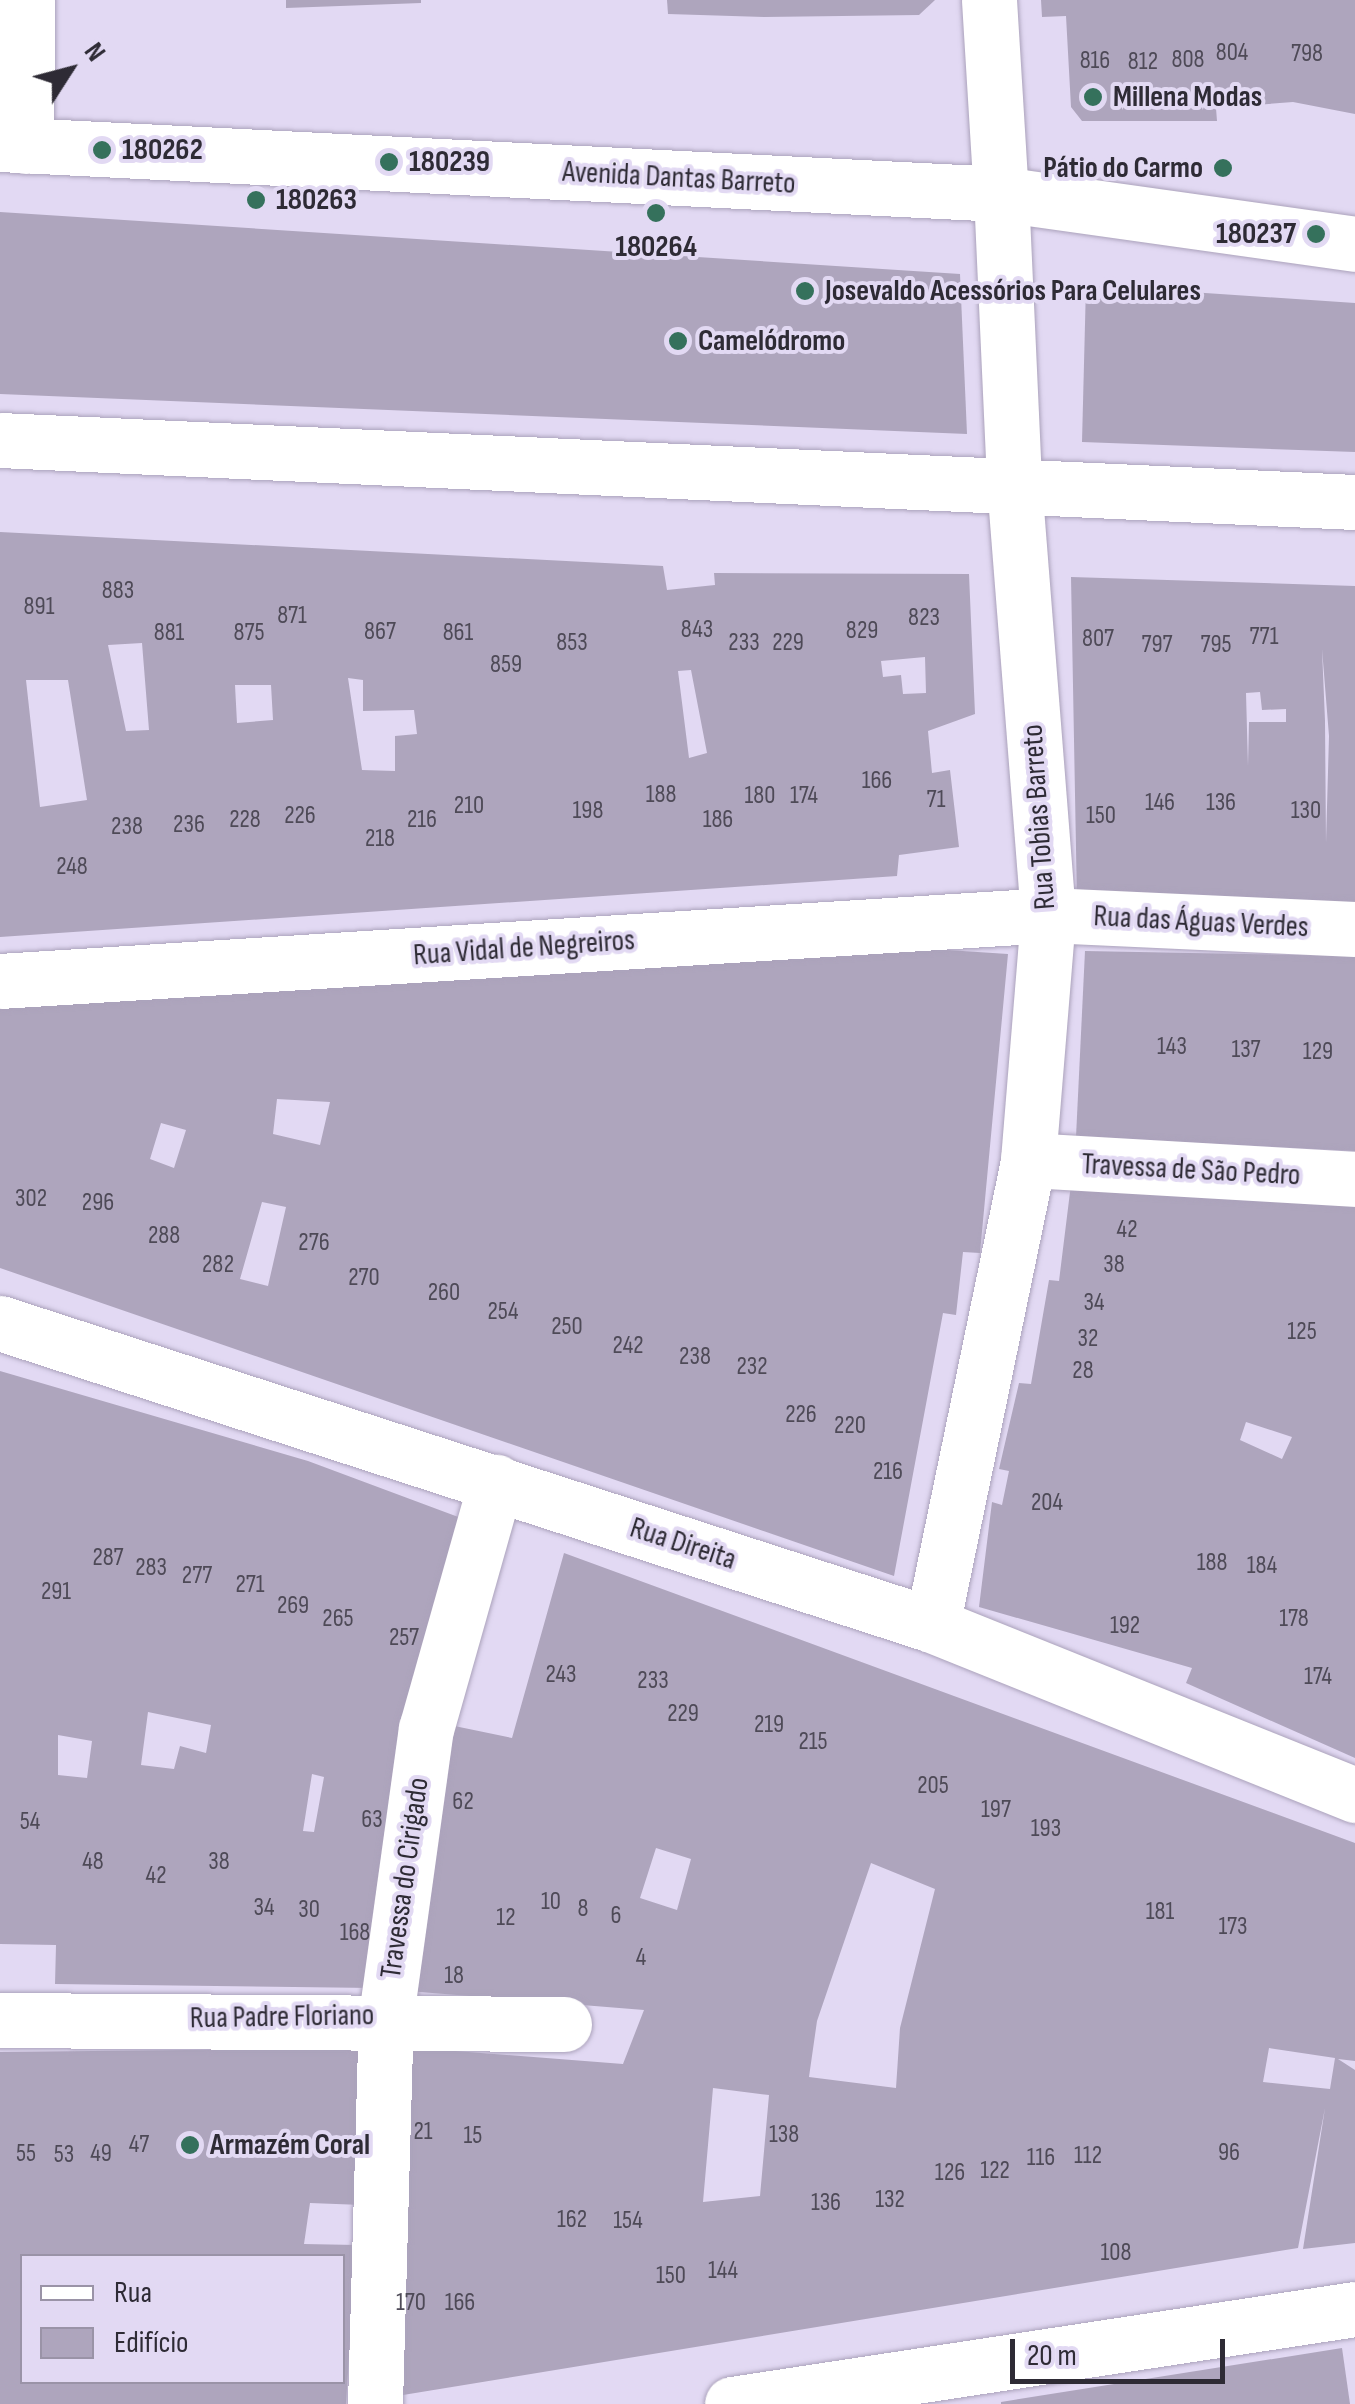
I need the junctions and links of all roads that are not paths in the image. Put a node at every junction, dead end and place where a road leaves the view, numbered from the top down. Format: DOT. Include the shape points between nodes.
graph roads {
  1 [pos="27,0"];
  2 [pos="989,0"];
  3 [pos="13,145"];
  4 [pos="1001,194"];
  5 [pos="1355,244"];
  6 [pos="0,440"];
  7 [pos="1014,484"];
  8 [pos="1355,502"];
  9 [pos="1048,915"];
  10 [pos="1355,929"];
  11 [pos="0,981"];
  12 [pos="1028,1160"];
  13 [pos="1355,1179"];
  14 [pos="0,1323"];
  15 [pos="496,1482"];
  16 [pos="932,1625"];
  17 [pos="1355,1794"];
  18 [pos="386,2016"];
  19 [pos="0,2020"];
  20 [pos="564,2024"];
  21 [pos="1355,2309"];
  22 [pos="376,2404"];
  23 [pos="732,2404"];
  1 -- 3 [label="street"];
  2 -- 4 [label="street, Rua Tobias Barreto"];
  3 -- 4 [label="street, Avenida Dantas Barreto"];
  4 -- 5 [label="street, Avenida Dantas Barreto"];
  4 -- 7 [label="street, Rua Tobias Barreto"];
  6 -- 7 [label="street"];
  7 -- 8 [label="street"];
  7 -- 9 [label="street, Rua Tobias Barreto"];
  9 -- 10 [label="street, Rua das Águas Verdes"];
  9 -- 11 [label="street, Rua Vidal de Negreiros"];
  9 -- 12 [label="street, Rua Tobias Barreto"];
  12 -- 13 [label="street, Travessa de São Pedro"];
  12 -- 16 [label="street, Rua Tobias Barreto"];
  14 -- 15 [label="street, Rua Direita"];
  15 -- 16 [label="street, Rua Direita"];
  15 -- 18 [label="street, Travessa do Cirigado" via="426,1729"];
  16 -- 17 [label="street, Rua Direita"];
  18 -- 19 [label="street, Rua Padre Floriano"];
  18 -- 20 [label="street, Rua Padre Floriano"];
  18 -- 22 [label="street, Travessa do Cirigado"];
  21 -- 23 [label="street"];
}
